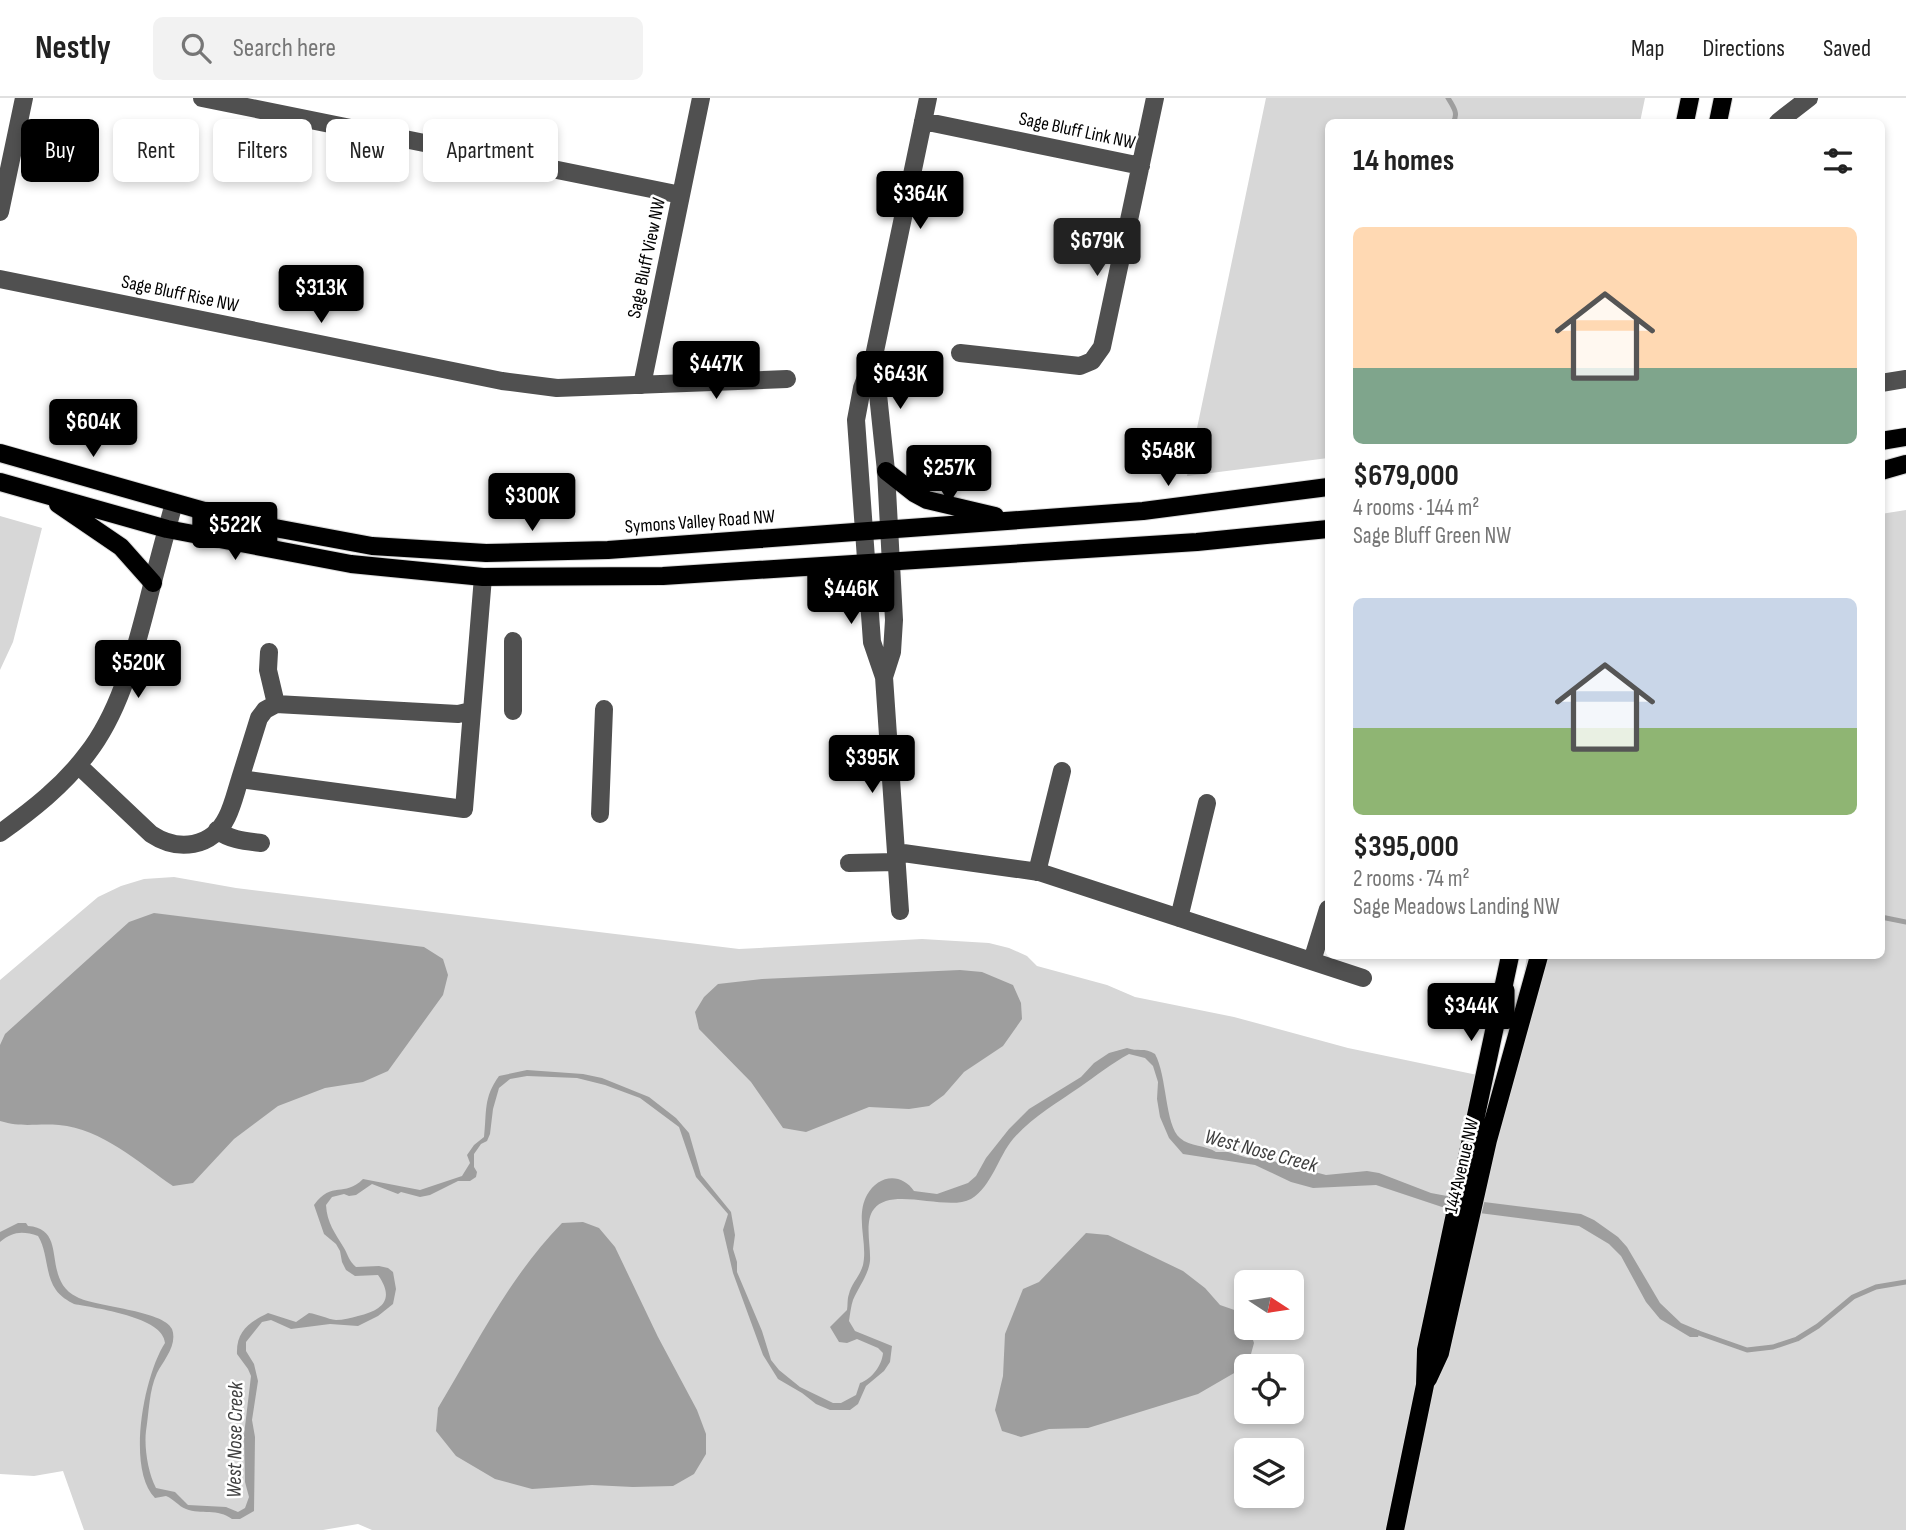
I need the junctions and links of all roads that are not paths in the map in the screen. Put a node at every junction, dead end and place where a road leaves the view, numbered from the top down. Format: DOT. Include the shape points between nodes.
graph roads {
  1 [pos="24,98"];
  2 [pos="202,98"];
  3 [pos="701,98"];
  4 [pos="928,98"];
  5 [pos="1155,98"];
  6 [pos="1690,98"];
  7 [pos="1723,98"];
  8 [pos="1809,98"];
  9 [pos="1686,119"];
  10 [pos="1719,119"];
  11 [pos="1782,119"];
  12 [pos="923,121"];
  13 [pos="1141,166"];
  14 [pos="681,195"];
  15 [pos="0,212"];
  16 [pos="0,279"];
  17 [pos="960,353"];
  18 [pos="874,356"];
  19 [pos="788,379"];
  20 [pos="1906,379"];
  21 [pos="1885,382"];
  22 [pos="642,385"];
  23 [pos="1906,436"];
  24 [pos="1885,440"];
  25 [pos="0,453"];
  26 [pos="1906,464"];
  27 [pos="1885,470"];
  28 [pos="886,471"];
  29 [pos="0,482"];
  30 [pos="1325,487"];
  31 [pos="40,493"];
  32 [pos="174,503"];
  33 [pos="1012,520"];
  34 [pos="889,528"];
  35 [pos="167,529"];
  36 [pos="1325,529"];
  37 [pos="863,530"];
  38 [pos="891,562"];
  39 [pos="865,564"];
  40 [pos="483,578"];
  41 [pos="153,583"];
  42 [pos="513,641"];
  43 [pos="270,652"];
  44 [pos="884,677"];
  45 [pos="276,704"];
  46 [pos="604,709"];
  47 [pos="471,711"];
  48 [pos="513,711"];
  49 [pos="78,765"];
  50 [pos="1062,771"];
  51 [pos="240,779"];
  52 [pos="1207,803"];
  53 [pos="600,814"];
  54 [pos="217,830"];
  55 [pos="0,833"];
  56 [pos="261,844"];
  57 [pos="896,857"];
  58 [pos="849,863"];
  59 [pos="1037,872"];
  60 [pos="900,911"];
  61 [pos="1179,918"];
  62 [pos="1325,919"];
  63 [pos="1509,959"];
  64 [pos="1538,959"];
  65 [pos="1312,961"];
  66 [pos="1363,978"];
  67 [pos="1479,1139"];
  68 [pos="1425,1385"];
  69 [pos="1395,1530"];
  1 -- 15 [label="street"];
  2 -- 14 [label="street"];
  3 -- 14 [label="street, Sage Bluff View NW"];
  4 -- 12 [label="street"];
  5 -- 13 [label="street"];
  6 -- 9 [label="main road"];
  7 -- 10 [label="main road"];
  8 -- 11 [label="street"];
  12 -- 13 [label="street, Sage Bluff Link NW"];
  12 -- 18 [label="street"];
  13 -- 17 [label="street" via="1102,347 1093,360 1080,366"];
  14 -- 22 [label="street, Sage Bluff View NW"];
  16 -- 22 [label="street, Sage Bluff Rise NW" via="502,381 557,388"];
  18 -- 28 [label="street"];
  18 -- 37 [label="street" via="856,420"];
  19 -- 22 [label="street, Sage Bluff Rise NW"];
  20 -- 21 [label="street"];
  23 -- 24 [label="main road"];
  25 -- 32 [label="main road, Symons Valley Road NW"];
  26 -- 27 [label="main road"];
  28 -- 33 [label="main road" via="927,500"];
  28 -- 34 [label="street"];
  29 -- 31 [label="main road"];
  30 -- 33 [label="main road, Symons Valley Road NW" via="1143,511"];
  31 -- 35 [label="main road"];
  31 -- 41 [label="main road" via="121,547"];
  32 -- 35 [label="street"];
  32 -- 37 [label="main road, Symons Valley Road NW" via="243,522 372,546 485,553 608,550"];
  33 -- 34 [label="main road, Symons Valley Road NW"];
  34 -- 37 [label="main road, Symons Valley Road NW"];
  34 -- 38 [label="street"];
  35 -- 40 [label="main road" via="351,564"];
  35 -- 41 [label="street"];
  36 -- 38 [label="main road"];
  37 -- 39 [label="street"];
  38 -- 39 [label="main road"];
  38 -- 44 [label="street" via="894,636"];
  39 -- 40 [label="main road" via="663,576"];
  39 -- 44 [label="street" via="872,642"];
  40 -- 47 [label="street"];
  41 -- 49 [label="street" via="120,693 101,733"];
  42 -- 48 [label="street"];
  43 -- 45 [label="street" via="268,670"];
  44 -- 57 [label="street"];
  45 -- 47 [label="street"];
  45 -- 51 [label="street" via="259,718"];
  46 -- 53 [label="street"];
  47 -- 51 [label="street" via="464,809"];
  49 -- 54 [label="street" via="162,841 190,846"];
  49 -- 55 [label="street" via="48,797"];
  50 -- 59 [label="street"];
  51 -- 54 [label="street"];
  52 -- 61 [label="street"];
  54 -- 56 [label="street"];
  57 -- 58 [label="street"];
  57 -- 59 [label="street"];
  57 -- 60 [label="street"];
  59 -- 61 [label="street"];
  61 -- 65 [label="street"];
  62 -- 65 [label="street"];
  63 -- 67 [label="main road, 144 Avenue NW"];
  64 -- 67 [label="main road, 144 Avenue NW"];
  65 -- 66 [label="street"];
  67 -- 68 [label="main road, 144 Avenue NW" via="1442,1269 1426,1350"];
  67 -- 68 [label="main road, 144 Avenue NW" via="1461,1268 1440,1353"];
  68 -- 69 [label="main road, 144 Avenue NW"];
}
